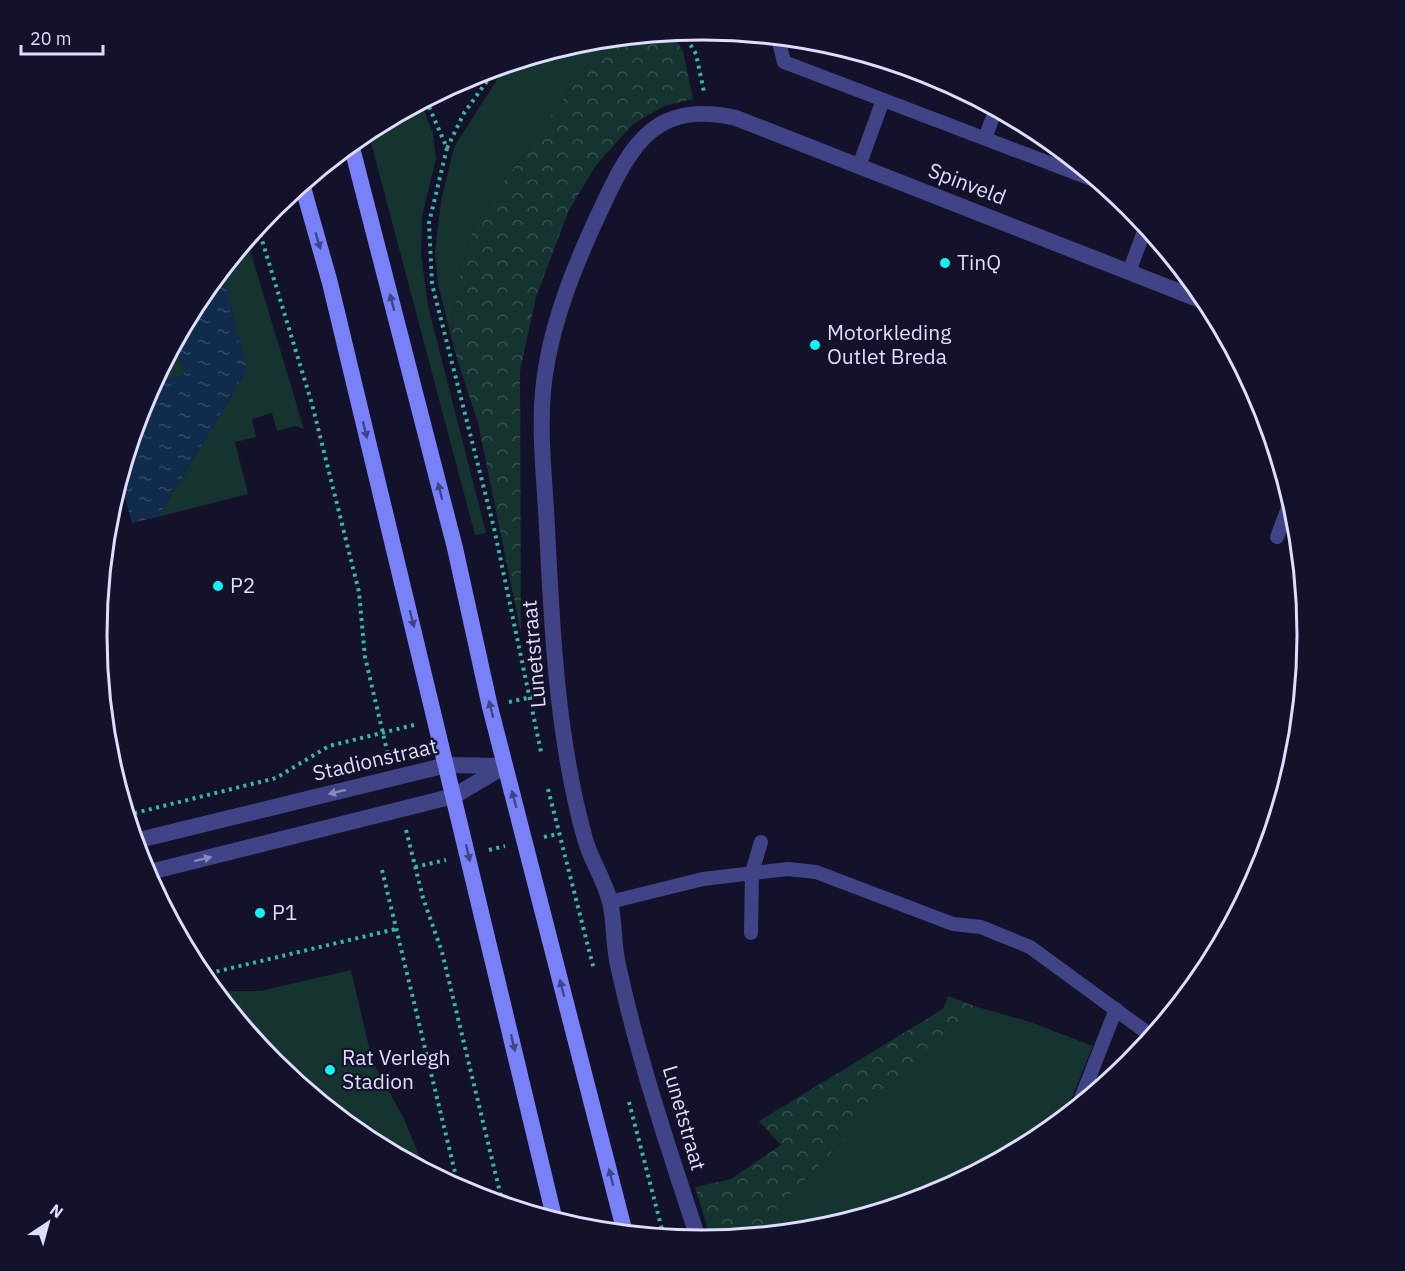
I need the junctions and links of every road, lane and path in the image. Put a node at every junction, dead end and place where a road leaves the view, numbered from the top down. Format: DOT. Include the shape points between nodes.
graph roads {
  1 [pos="688,41"];
  2 [pos="780,46"];
  3 [pos="486,82"];
  4 [pos="884,100"];
  5 [pos="429,107"];
  6 [pos="707,114"];
  7 [pos="993,116"];
  8 [pos="985,138"];
  9 [pos="447,148"];
  10 [pos="354,154"];
  11 [pos="859,166"];
  12 [pos="1077,173"];
  13 [pos="305,193"];
  14 [pos="1143,235"];
  15 [pos="261,237"];
  16 [pos="1130,272"];
  17 [pos="1191,296"];
  18 [pos="1285,515"];
  19 [pos="1277,537"];
  20 [pos="382,732"];
  21 [pos="542,754"];
  22 [pos="447,765"];
  23 [pos="506,766"];
  24 [pos="546,777"];
  25 [pos="393,778"];
  26 [pos="454,796"];
  27 [pos="401,809"];
  28 [pos="135,813"];
  29 [pos="144,839"];
  30 [pos="760,842"];
  31 [pos="156,870"];
  32 [pos="382,870"];
  33 [pos="752,872"];
  34 [pos="610,902"];
  35 [pos="396,929"];
  36 [pos="751,933"];
  37 [pos="212,973"];
  38 [pos="596,978"];
  39 [pos="1116,1010"];
  40 [pos="1147,1032"];
  41 [pos="626,1091"];
  42 [pos="1084,1092"];
  43 [pos="456,1177"];
  44 [pos="501,1195"];
  45 [pos="553,1211"];
  46 [pos="624,1225"];
  47 [pos="662,1229"];
  48 [pos="695,1230"];
  1 -- 6 [label="path" via="700,66"];
  2 -- 4 [label="lane" via="784,62"];
  3 -- 9 [label="path, Lunetstraat"];
  4 -- 8 [label="lane"];
  4 -- 11 [label="lane"];
  5 -- 9 [label="path"];
  6 -- 11 [label="street, Spinveld" via="744,121"];
  6 -- 34 [label="street, Lunetstraat" via="679,117 653,127 626,158 573,274 555,331 543,390 544,475 558,688 585,839"];
  7 -- 8 [label="lane"];
  8 -- 12 [label="lane"];
  9 -- 21 [label="path, Lunetstraat" via="429,223 432,284 494,528"];
  23 -- 10 [label="main road, one-way" via="455,548"];
  11 -- 16 [label="street, Spinveld"];
  13 -- 22 [label="main road, one-way"];
  14 -- 16 [label="lane"];
  15 -- 20 [label="path" via="312,404 359,592 365,657"];
  16 -- 17 [label="street, Spinveld"];
  18 -- 19 [label="lane"];
  20 -- 25 [label="path"];
  20 -- 28 [label="path, Stadionstraat" via="329,746 276,778"];
  22 -- 23 [label="street, Stadionstraat"];
  22 -- 25 [label="street, Stadionstraat"];
  22 -- 26 [label="main road"];
  23 -- 26 [label="street"];
  46 -- 23 [label="main road, one-way"];
  24 -- 38 [label="path"];
  25 -- 29 [label="street, Stadionstraat, one-way"];
  26 -- 27 [label="street"];
  26 -- 45 [label="main road, one-way"];
  31 -- 27 [label="street, one-way"];
  27 -- 44 [label="path" via="423,898 442,952"];
  30 -- 33 [label="lane"];
  32 -- 35 [label="path"];
  33 -- 34 [label="lane" via="685,882"];
  33 -- 36 [label="lane"];
  33 -- 39 [label="lane" via="816,872 953,924 981,927 1030,947"];
  34 -- 48 [label="street, Lunetstraat" via="618,966 664,1136"];
  35 -- 37 [label="path"];
  35 -- 43 [label="path"];
  39 -- 40 [label="lane"];
  39 -- 42 [label="lane"];
  41 -- 47 [label="path"];
}
